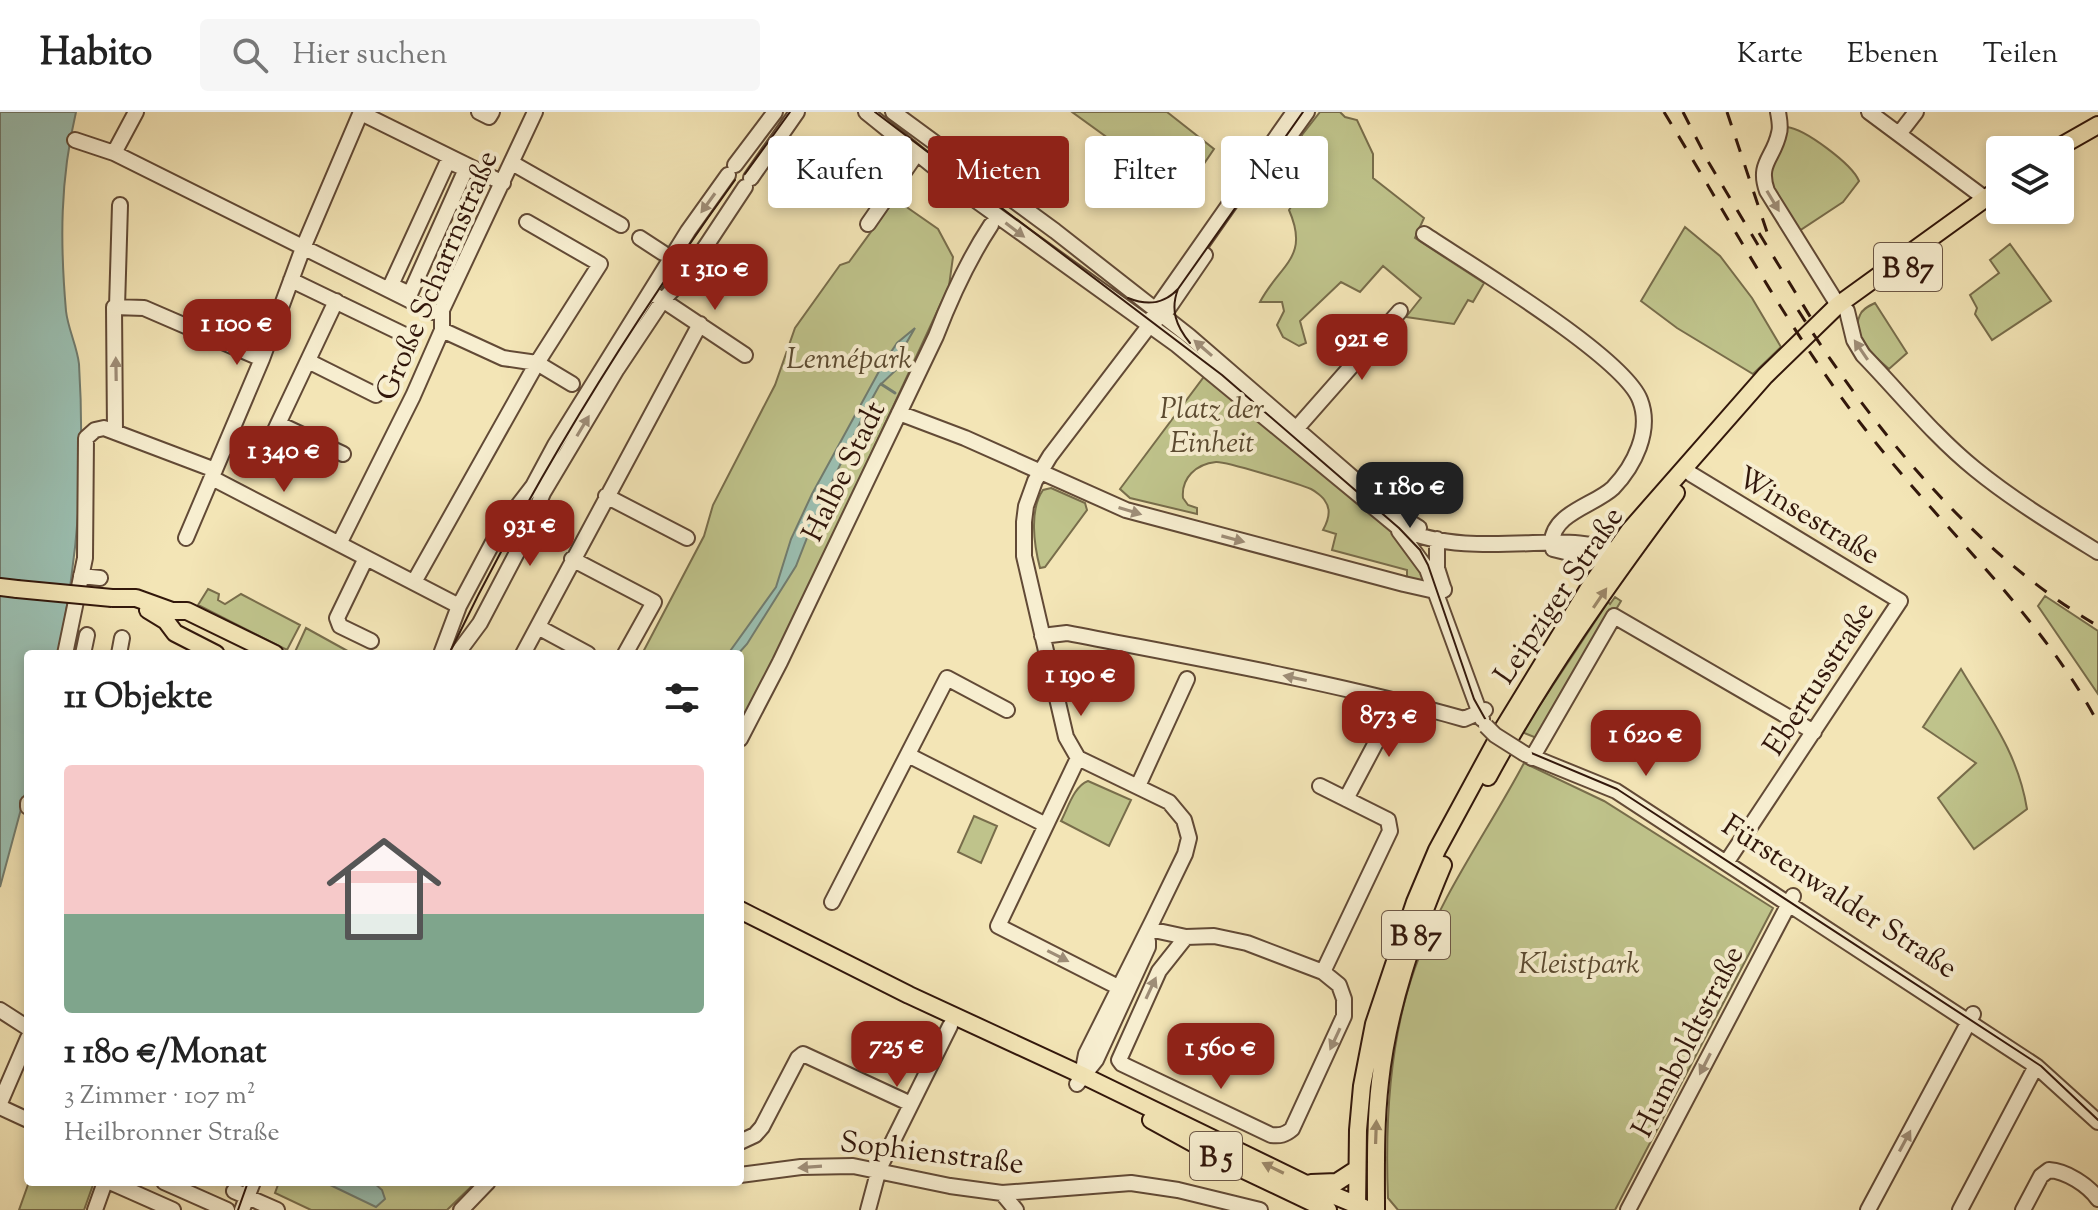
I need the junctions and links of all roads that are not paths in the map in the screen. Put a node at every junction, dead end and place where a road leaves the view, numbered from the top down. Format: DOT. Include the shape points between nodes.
graph roads {
  1 [pos="136,112"];
  2 [pos="361,112"];
  3 [pos="479,112"];
  4 [pos="492,112"];
  5 [pos="535,112"];
  6 [pos="775,112"];
  7 [pos="797,112"];
  8 [pos="866,112"];
  9 [pos="893,112"];
  10 [pos="1294,112"];
  11 [pos="1307,112"];
  12 [pos="1778,112"];
  13 [pos="1869,112"];
  14 [pos="1916,112"];
  15 [pos="2098,125"];
  16 [pos="1899,134"];
  17 [pos="2098,135"];
  18 [pos="2074,139"];
  19 [pos="75,140"];
  20 [pos="2074,150"];
  21 [pos="114,153"];
  22 [pos="913,159"];
  23 [pos="512,163"];
  24 [pos="503,183"];
  25 [pos="1986,196"];
  26 [pos="120,205"];
  27 [pos="1986,206"];
  28 [pos="527,222"];
  29 [pos="868,224"];
  30 [pos="621,225"];
  31 [pos="991,225"];
  32 [pos="1424,234"];
  33 [pos="640,238"];
  34 [pos="303,248"];
  35 [pos="663,253"];
  36 [pos="291,280"];
  37 [pos="650,292"];
  38 [pos="410,294"];
  39 [pos="663,300"];
  40 [pos="336,301"];
  41 [pos="115,307"];
  42 [pos="1843,308"];
  43 [pos="442,310"];
  44 [pos="1400,311"];
  45 [pos="1159,312"];
  46 [pos="700,324"];
  47 [pos="1149,326"];
  48 [pos="442,330"];
  49 [pos="405,335"];
  50 [pos="745,355"];
  51 [pos="262,359"];
  52 [pos="308,361"];
  53 [pos="537,363"];
  54 [pos="572,384"];
  55 [pos="376,395"];
  56 [pos="899,413"];
  57 [pos="279,424"];
  58 [pos="1296,429"];
  59 [pos="110,430"];
  60 [pos="226,444"];
  61 [pos="343,454"];
  62 [pos="1040,471"];
  63 [pos="213,474"];
  64 [pos="1691,474"];
  65 [pos="606,496"];
  66 [pos="1390,523"];
  67 [pos="504,524"];
  68 [pos="524,537"];
  69 [pos="186,538"];
  70 [pos="687,538"];
  71 [pos="1437,539"];
  72 [pos="1552,542"];
  73 [pos="1458,543"];
  74 [pos="1534,543"];
  75 [pos="339,544"];
  76 [pos="2097,549"];
  77 [pos="1419,556"];
  78 [pos="1616,556"];
  79 [pos="366,558"];
  80 [pos="572,559"];
  81 [pos="1437,561"];
  82 [pos="81,576"];
  83 [pos="100,578"];
  84 [pos="414,582"];
  85 [pos="0,587"];
  86 [pos="1440,590"];
  87 [pos="1900,601"];
  88 [pos="459,606"];
  89 [pos="174,618"];
  90 [pos="538,627"];
  91 [pos="87,635"];
  92 [pos="1042,636"];
  93 [pos="122,638"];
  94 [pos="371,641"];
  95 [pos="66,650"];
  96 [pos="84,650"];
  97 [pos="120,650"];
  98 [pos="208,650"];
  99 [pos="267,650"];
  100 [pos="442,650"];
  101 [pos="460,650"];
  102 [pos="525,650"];
  103 [pos="581,650"];
  104 [pos="627,650"];
  105 [pos="1187,679"];
  106 [pos="1398,701"];
  107 [pos="1007,710"];
  108 [pos="1485,717"];
  109 [pos="744,731"];
  110 [pos="1814,732"];
  111 [pos="1530,753"];
  112 [pos="908,755"];
  113 [pos="1078,758"];
  114 [pos="1138,786"];
  115 [pos="1320,786"];
  116 [pos="1346,799"];
  117 [pos="1046,825"];
  118 [pos="1729,859"];
  119 [pos="1791,900"];
  120 [pos="832,902"];
  121 [pos="744,912"];
  122 [pos="744,922"];
  123 [pos="1149,929"];
  124 [pos="1186,937"];
  125 [pos="1323,972"];
  126 [pos="1118,987"];
  127 [pos="0,1010"];
  128 [pos="1972,1018"];
  129 [pos="956,1023"];
  130 [pos="24,1025"];
  131 [pos="24,1048"];
  132 [pos="2036,1066"];
  133 [pos="1080,1079"];
  134 [pos="911,1104"];
  135 [pos="0,1105"];
  136 [pos="2098,1112"];
  137 [pos="24,1118"];
  138 [pos="2098,1122"];
  139 [pos="744,1140"];
  140 [pos="879,1169"];
  141 [pos="1357,1169"];
  142 [pos="744,1175"];
  143 [pos="1304,1183"];
  144 [pos="106,1186"];
  145 [pos="117,1186"];
  146 [pos="173,1186"];
  147 [pos="484,1186"];
  148 [pos="243,1192"];
  149 [pos="1002,1193"];
  150 [pos="2098,1199"];
  151 [pos="1361,1209"];
  152 [pos="95,1210"];
  153 [pos="173,1210"];
  154 [pos="227,1210"];
  155 [pos="277,1210"];
  156 [pos="461,1210"];
  157 [pos="868,1210"];
  158 [pos="1016,1210"];
  159 [pos="1260,1210"];
  160 [pos="1328,1210"];
  161 [pos="1376,1210"];
  162 [pos="1628,1210"];
  163 [pos="1868,1210"];
  164 [pos="1960,1210"];
  165 [pos="2023,1210"];
  1 -- 21 [label="street"];
  2 -- 24 [label="street"];
  2 -- 34 [label="street"];
  3 -- 4 [label="street" via="489,117"];
  5 -- 23 [label="street, Große Scharrnstraße"];
  6 -- 37 [label="street, one-way"];
  7 -- 39 [label="street" via="683,279"];
  8 -- 47 [label="street, one-way" via="974,199"];
  9 -- 45 [label="street"];
  10 -- 45 [label="street"];
  11 -- 45 [label="street"];
  12 -- 42 [label="street, one-way" via="1780,131 1762,178"];
  13 -- 16 [label="street"];
  14 -- 16 [label="street"];
  15 -- 18 [label="main road"];
  16 -- 25 [label="street"];
  17 -- 20 [label="main road"];
  19 -- 21 [label="street"];
  21 -- 34 [label="street"];
  22 -- 29 [label="street"];
  23 -- 24 [label="street, Große Scharrnstraße"];
  23 -- 30 [label="street"];
  24 -- 43 [label="street, Große Scharrnstraße"];
  26 -- 41 [label="street"];
  27 -- 42 [label="main road, Leipziger Straße / B 87"];
  28 -- 53 [label="street" via="600,264"];
  31 -- 56 [label="street, Halbe Stadt"];
  32 -- 72 [label="street" via="1587,344 1621,373 1641,401 1640,448 1632,464 1607,493 1562,520"];
  33 -- 35 [label="street"];
  34 -- 36 [label="street"];
  34 -- 43 [label="street" via="433,312"];
  36 -- 40 [label="street"];
  36 -- 51 [label="street"];
  37 -- 39 [label="street"];
  37 -- 67 [label="street" via="533,486"];
  38 -- 38 [label="street" via="391,285 448,161 466,169"];
  39 -- 46 [label="street"];
  68 -- 39 [label="street, one-way" via="543,493"];
  40 -- 49 [label="street"];
  40 -- 52 [label="street"];
  41 -- 51 [label="street" via="144,308"];
  59 -- 41 [label="street, one-way"];
  42 -- 64 [label="main road, Leipziger Straße / B 87"];
  76 -- 42 [label="street, one-way" via="1974,469 1858,348"];
  42 -- 78 [label="main road, Leipziger Straße / B 87" via="1765,376"];
  43 -- 48 [label="street, Große Scharrnstraße"];
  44 -- 58 [label="street"];
  45 -- 47 [label="street"];
  58 -- 45 [label="street, one-way"];
  46 -- 50 [label="street"];
  46 -- 65 [label="street"];
  47 -- 62 [label="street"];
  47 -- 66 [label="street"];
  48 -- 53 [label="street" via="503,358"];
  48 -- 75 [label="street, Große Scharrnstraße"];
  51 -- 60 [label="street"];
  52 -- 55 [label="street"];
  52 -- 57 [label="street"];
  53 -- 54 [label="street"];
  53 -- 84 [label="street"];
  56 -- 62 [label="street"];
  56 -- 109 [label="street, Halbe Stadt"];
  57 -- 60 [label="street" via="261,460"];
  57 -- 61 [label="street"];
  58 -- 71 [label="street" via="1390,510"];
  59 -- 63 [label="street"];
  59 -- 82 [label="street" via="95,430 86,438"];
  60 -- 63 [label="street"];
  62 -- 86 [label="street, one-way" via="1157,519"];
  62 -- 92 [label="street" via="1030,493 1023,541"];
  63 -- 69 [label="street"];
  63 -- 75 [label="street"];
  64 -- 78 [label="main road, Leipziger Straße / B 87"];
  64 -- 87 [label="street, Winsestraße"];
  65 -- 70 [label="street"];
  65 -- 80 [label="street"];
  66 -- 71 [label="street"];
  66 -- 77 [label="street"];
  67 -- 68 [label="street" via="520,526"];
  67 -- 88 [label="street"];
  68 -- 101 [label="street" via="480,623"];
  71 -- 73 [label="street"];
  71 -- 77 [label="street" via="1421,546"];
  71 -- 81 [label="street"];
  72 -- 74 [label="street"];
  72 -- 78 [label="street"];
  73 -- 74 [label="street"];
  73 -- 81 [label="street"];
  74 -- 78 [label="street"];
  75 -- 79 [label="street"];
  77 -- 86 [label="street"];
  78 -- 141 [label="main road, Leipziger Straße / B 87" via="1501,732 1415,902 1374,1024 1362,1086"];
  161 -- 78 [label="main road, Leipziger Straße / B 87, one-way" via="1380,1080 1393,1011 1426,906 1492,770"];
  79 -- 84 [label="street"];
  79 -- 94 [label="street" via="337,618 340,626"];
  80 -- 90 [label="street"];
  80 -- 104 [label="street" via="654,602"];
  81 -- 86 [label="street"];
  82 -- 83 [label="street"];
  82 -- 95 [label="street"];
  84 -- 88 [label="street"];
  85 -- 89 [label="main road, bridge" via="112,598"];
  86 -- 108 [label="street"];
  87 -- 110 [label="street, Ebertusstraße"];
  88 -- 100 [label="street"];
  89 -- 98 [label="main road" via="180,636"];
  89 -- 99 [label="main road" via="192,613"];
  90 -- 102 [label="street"];
  90 -- 103 [label="street"];
  91 -- 96 [label="street"];
  106 -- 92 [label="street, one-way" via="1067,633"];
  92 -- 113 [label="street" via="1066,737"];
  93 -- 97 [label="street"];
  105 -- 114 [label="street"];
  106 -- 108 [label="street" via="1464,719"];
  106 -- 116 [label="street"];
  107 -- 112 [label="street" via="947,678"];
  108 -- 111 [label="street, Fürstenwalder Straße"];
  110 -- 111 [label="street" via="1614,616"];
  110 -- 118 [label="street, Ebertusstraße"];
  111 -- 118 [label="street, Fürstenwalder Straße" via="1618,783"];
  112 -- 117 [label="street"];
  112 -- 120 [label="street"];
  113 -- 114 [label="street"];
  113 -- 117 [label="street"];
  114 -- 123 [label="street" via="1169,802 1184,820 1189,838"];
  115 -- 116 [label="street"];
  116 -- 125 [label="street" via="1388,820 1390,831"];
  117 -- 126 [label="street, one-way" via="998,926"];
  118 -- 119 [label="street, Fürstenwalder Straße"];
  119 -- 128 [label="street, Fürstenwalder Straße"];
  119 -- 162 [label="street, Humboldtstraße, one-way"];
  121 -- 129 [label="main road, B 5"];
  122 -- 129 [label="main road, B 5"];
  123 -- 124 [label="street"];
  123 -- 126 [label="street"];
  123 -- 133 [label="street" via="1143,958 1096,1060"];
  124 -- 125 [label="street" via="1247,943"];
  125 -- 124 [label="street, one-way" via="1339,985 1344,1016 1292,1129 1271,1135 1119,1060 1159,971"];
  126 -- 133 [label="street"];
  127 -- 130 [label="street"];
  128 -- 132 [label="street, Fürstenwalder Straße"];
  128 -- 136 [label="street, Fürstenwalder Straße" via="2045,1062"];
  163 -- 128 [label="street, one-way"];
  129 -- 133 [label="main road, B 5"];
  129 -- 134 [label="street"];
  131 -- 135 [label="street"];
  132 -- 138 [label="street, Fürstenwalder Straße"];
  132 -- 164 [label="street"];
  143 -- 133 [label="main road, B 5, one-way"];
  133 -- 160 [label="main road, B 5"];
  134 -- 139 [label="street" via="803,1054 762,1127"];
  134 -- 140 [label="street"];
  135 -- 137 [label="street"];
  140 -- 142 [label="street, Sophienstraße, one-way" via="836,1166"];
  140 -- 149 [label="street, Sophienstraße"];
  140 -- 157 [label="street"];
  141 -- 143 [label="main road" via="1337,1182"];
  141 -- 151 [label="main road, Leipziger Straße / B 87"];
  143 -- 151 [label="main road, B 5"];
  144 -- 152 [label="street"];
  145 -- 153 [label="street"];
  146 -- 154 [label="street"];
  147 -- 156 [label="street"];
  148 -- 154 [label="street"];
  148 -- 155 [label="street"];
  149 -- 158 [label="street"];
  149 -- 159 [label="street, Sophienstraße" via="1131,1183"];
  150 -- 165 [label="street" via="2060,1171 2049,1170"];
}
